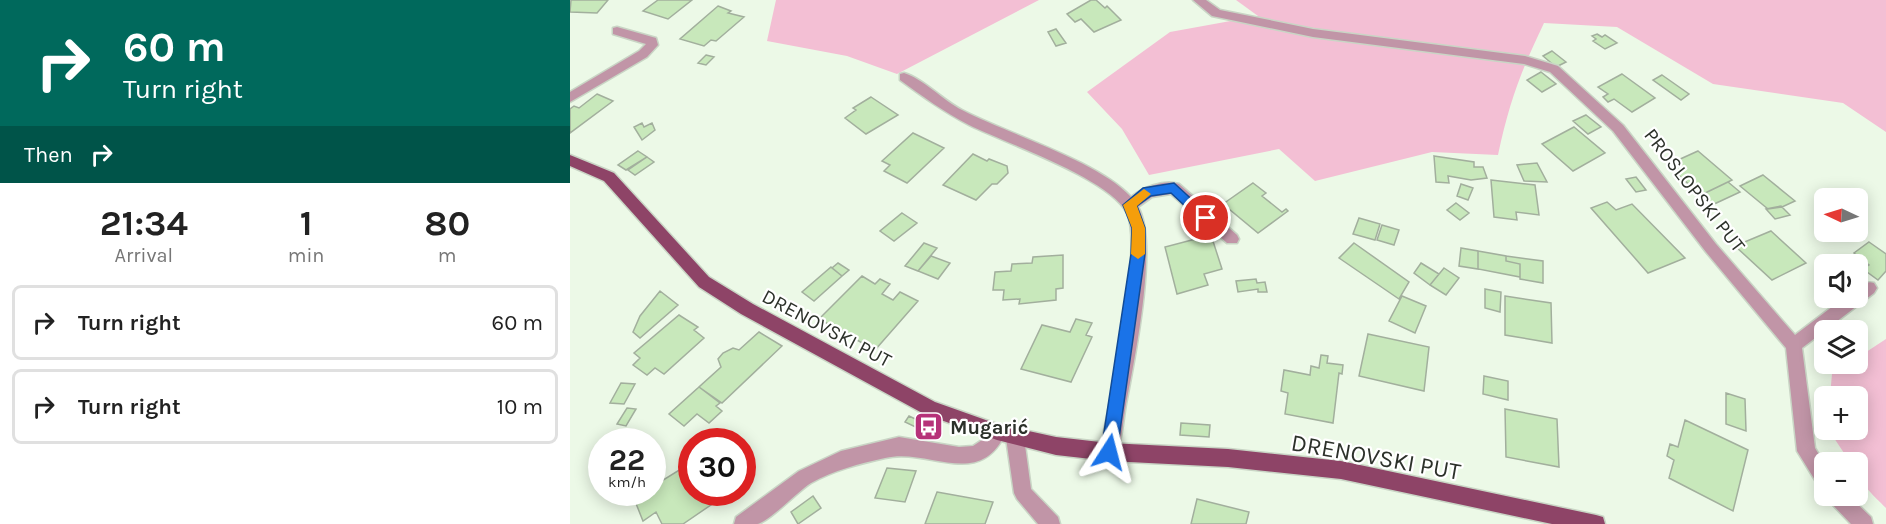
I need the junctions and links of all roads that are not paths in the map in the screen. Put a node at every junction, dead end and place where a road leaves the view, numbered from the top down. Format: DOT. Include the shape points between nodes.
graph roads {
  1 [pos="1199,0"];
  2 [pos="617,31"];
  3 [pos="904,78"];
  4 [pos="570,98"];
  5 [pos="570,160"];
  6 [pos="1130,205"];
  7 [pos="1232,239"];
  8 [pos="1869,288"];
  9 [pos="1794,345"];
  10 [pos="997,432"];
  11 [pos="1015,438"];
  12 [pos="1109,452"];
  13 [pos="1814,463"];
  14 [pos="1846,506"];
  15 [pos="742,524"];
  16 [pos="1051,524"];
  17 [pos="1596,524"];
  18 [pos="1864,524"];
  1 -- 9 [label="street, PROSLOPSKI PUT" via="1216,13 1313,33 1525,60 1554,69 1618,128 1711,248"];
  2 -- 4 [label="street" via="652,41 652,45"];
  3 -- 6 [label="street" via="957,113 1095,178"];
  5 -- 10 [label="main road, DRENOVSKI PUT" via="609,177 704,282 930,408"];
  6 -- 7 [label="street" via="1148,192 1174,188"];
  6 -- 12 [label="street" via="1138,228 1138,254"];
  8 -- 9 [label="street"];
  9 -- 13 [label="street" via="1806,451"];
  10 -- 11 [label="main road, DRENOVSKI PUT"];
  10 -- 15 [label="street" via="988,446 976,454 958,456 899,446 841,460 805,477"];
  11 -- 12 [label="main road, DRENOVSKI PUT"];
  11 -- 16 [label="street" via="1023,493"];
  12 -- 17 [label="main road, DRENOVSKI PUT" via="1228,458 1341,470"];
  14 -- 18 [label="street"];
}
